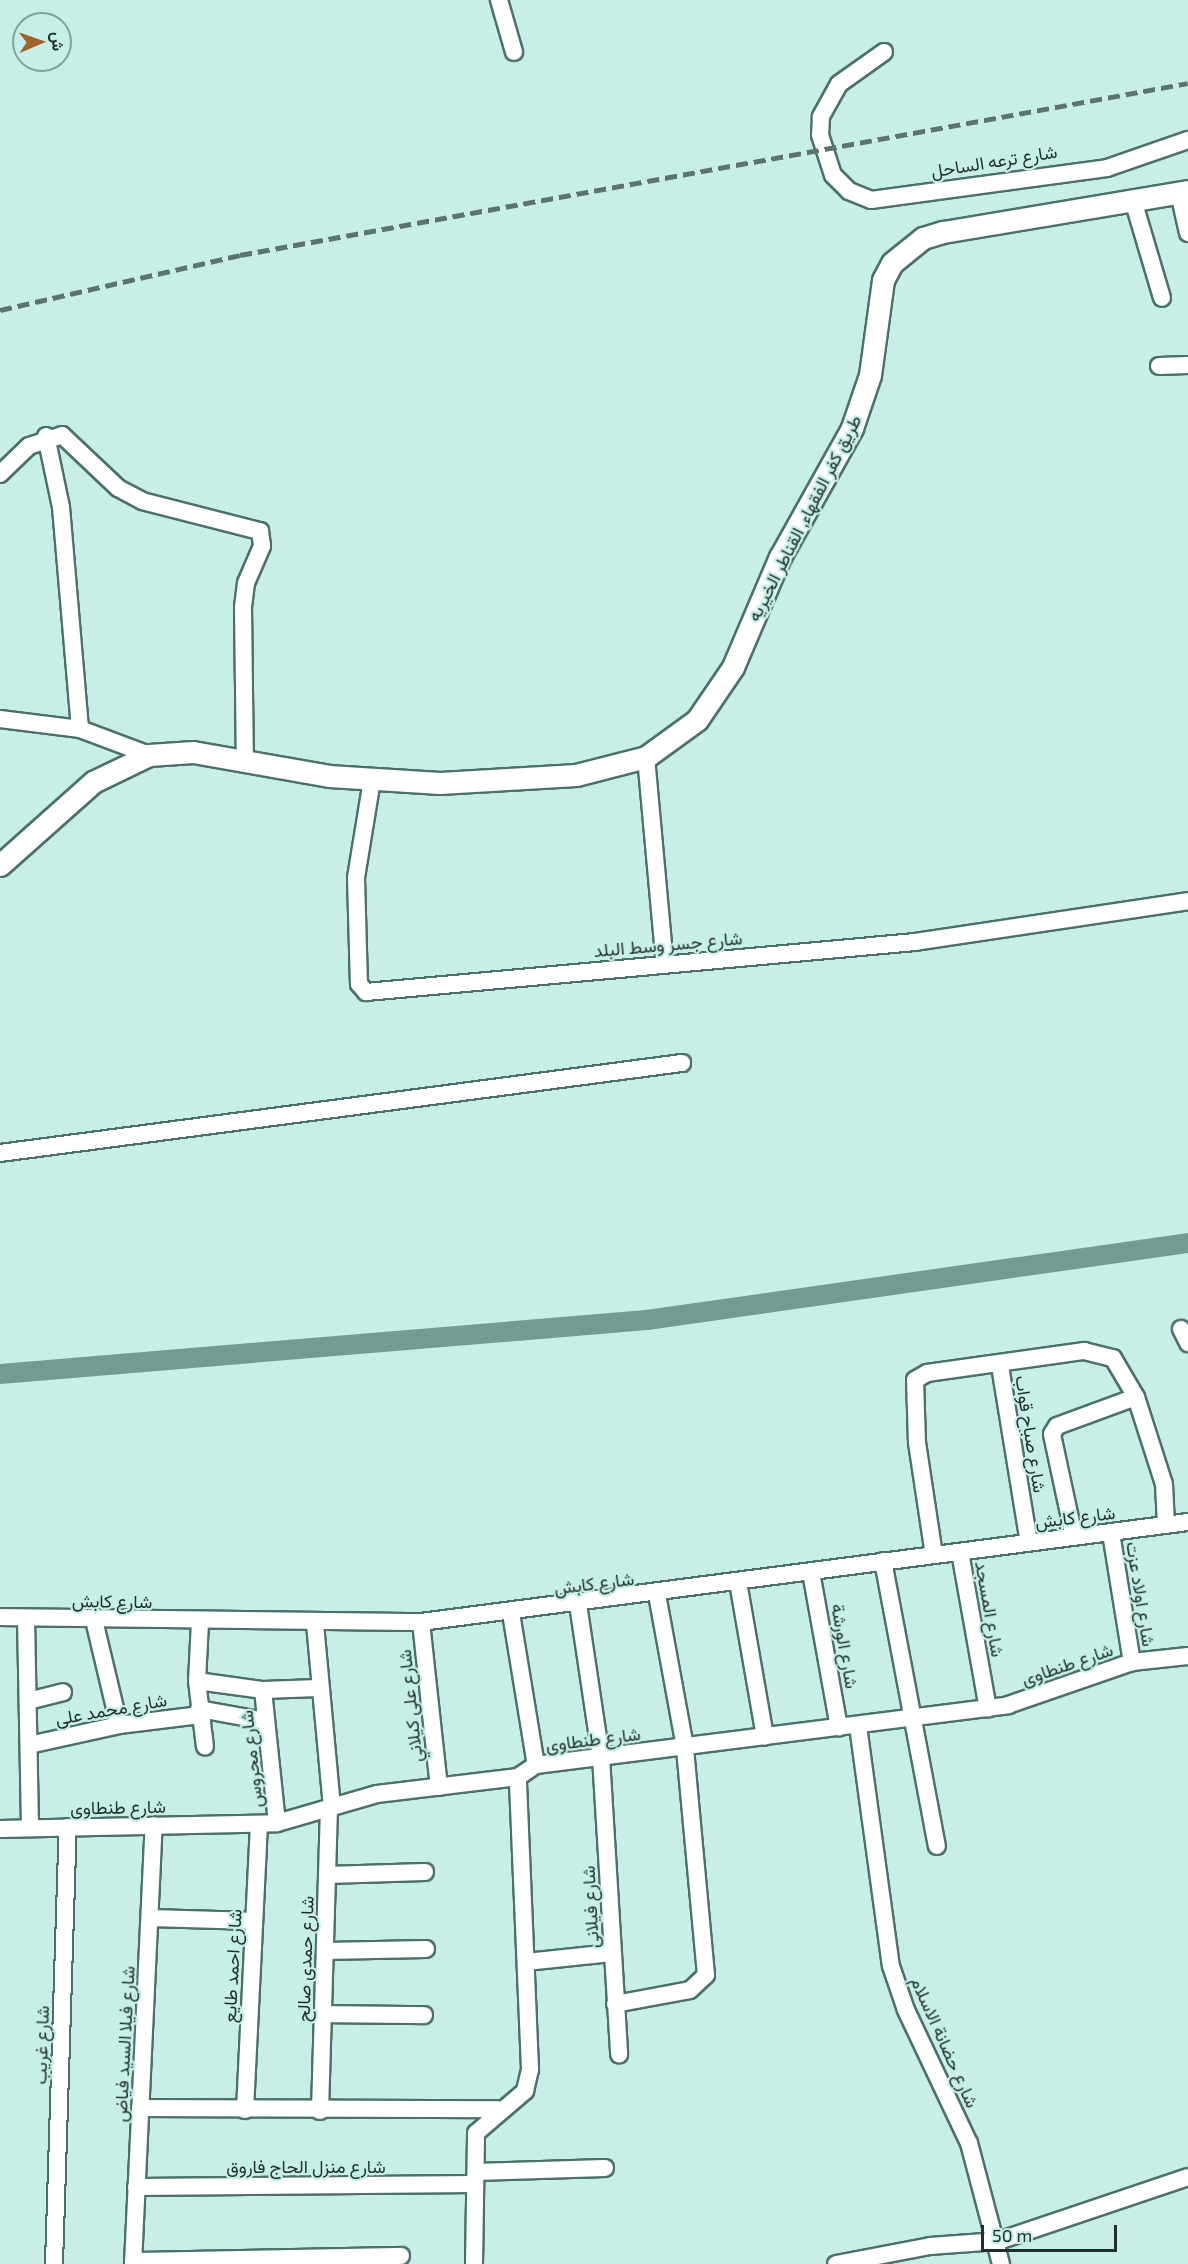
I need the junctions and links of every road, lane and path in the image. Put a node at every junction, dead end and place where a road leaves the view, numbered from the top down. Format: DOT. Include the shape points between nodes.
graph roads {
  1 [pos="499,0"];
  2 [pos="514,52"];
  3 [pos="884,52"];
  4 [pos="1188,140"];
  5 [pos="1183,192"];
  6 [pos="1133,200"];
  7 [pos="1188,233"];
  8 [pos="1162,298"];
  9 [pos="1188,365"];
  10 [pos="1159,366"];
  11 [pos="46,436"];
  12 [pos="0,474"];
  13 [pos="0,719"];
  14 [pos="80,729"];
  15 [pos="149,755"];
  16 [pos="646,757"];
  17 [pos="245,763"];
  18 [pos="372,780"];
  19 [pos="0,865"];
  20 [pos="1188,901"];
  21 [pos="665,964"];
  22 [pos="682,1063"];
  23 [pos="0,1153"];
  24 [pos="1000,1366"];
  25 [pos="1136,1397"];
  26 [pos="1188,1522"];
  27 [pos="1166,1525"];
  28 [pos="1111,1533"];
  29 [pos="1074,1537"];
  30 [pos="1029,1543"];
  31 [pos="960,1552"];
  32 [pos="933,1555"];
  33 [pos="883,1561"];
  34 [pos="812,1572"];
  35 [pos="738,1582"];
  36 [pos="657,1594"];
  37 [pos="578,1604"];
  38 [pos="512,1613"];
  39 [pos="0,1617"];
  40 [pos="26,1618"];
  41 [pos="94,1620"];
  42 [pos="200,1622"];
  43 [pos="421,1622"];
  44 [pos="315,1624"];
  45 [pos="1188,1656"];
  46 [pos="1132,1662"];
  47 [pos="197,1681"];
  48 [pos="318,1688"];
  49 [pos="263,1689"];
  50 [pos="63,1692"];
  51 [pos="28,1701"];
  52 [pos="987,1709"];
  53 [pos="200,1712"];
  54 [pos="913,1719"];
  55 [pos="266,1721"];
  56 [pos="119,1725"];
  57 [pos="858,1726"];
  58 [pos="839,1728"];
  59 [pos="765,1737"];
  60 [pos="29,1745"];
  61 [pos="205,1747"];
  62 [pos="685,1747"];
  63 [pos="601,1757"];
  64 [pos="536,1765"];
  65 [pos="518,1777"];
  66 [pos="439,1787"];
  67 [pos="330,1808"];
  68 [pos="277,1823"];
  69 [pos="259,1824"];
  70 [pos="154,1826"];
  71 [pos="68,1827"];
  72 [pos="30,1828"];
  73 [pos="0,1829"];
  74 [pos="937,1846"];
  75 [pos="425,1872"];
  76 [pos="327,1875"];
  77 [pos="150,1918"];
  78 [pos="254,1921"];
  79 [pos="426,1949"];
  80 [pos="325,1951"];
  81 [pos="612,1953"];
  82 [pos="526,1962"];
  83 [pos="615,2004"];
  84 [pos="323,2014"];
  85 [pos="424,2015"];
  86 [pos="619,2054"];
  87 [pos="140,2108"];
  88 [pos="498,2109"];
  89 [pos="245,2110"];
  90 [pos="320,2111"];
  91 [pos="605,2168"];
  92 [pos="1188,2177"];
  93 [pos="476,2178"];
  94 [pos="136,2187"];
  95 [pos="998,2241"];
  96 [pos="401,2256"];
  97 [pos="133,2263"];
  98 [pos="54,2264"];
  99 [pos="474,2264"];
  100 [pos="836,2264"];
  101 [pos="1001,2264"];
  1 -- 2 [label="street"];
  3 -- 4 [label="street, شارع ترعه الساحل" via="827,99 820,135 833,175 849,191 871,200 1107,168"];
  5 -- 6 [label="street, طريق كفر الفقهاء, القناطر الخيريه"];
  5 -- 7 [label="street"];
  6 -- 8 [label="street"];
  6 -- 16 [label="street, طريق كفر الفقهاء, القناطر الخيريه" via="943,232 906,248 883,280 870,375 852,428 780,557 717,695 697,720"];
  9 -- 10 [label="street"];
  11 -- 12 [label="street"];
  11 -- 14 [label="street" via="61,507"];
  11 -- 17 [label="street" via="68,437 97,470 142,501 260,531 262,546 246,583 243,607"];
  13 -- 14 [label="street"];
  14 -- 15 [label="street"];
  15 -- 17 [label="street, طريق كفر الفقهاء, القناطر الخيريه" via="193,752"];
  15 -- 19 [label="street, طريق كفر الفقهاء, القناطر الخيريه" via="93,782"];
  16 -- 18 [label="street, طريق كفر الفقهاء, القناطر الخيريه" via="611,770 530,779"];
  16 -- 21 [label="street"];
  17 -- 18 [label="street, طريق كفر الفقهاء, القناطر الخيريه"];
  18 -- 21 [label="street, شارع جسر وسط البلد" via="356,878 361,989"];
  20 -- 21 [label="street, شارع جسر وسط البلد" via="915,942"];
  22 -- 23 [label="street"];
  24 -- 25 [label="street" via="1099,1352 1118,1364"];
  24 -- 30 [label="street, شارع صباح قواب"];
  24 -- 32 [label="street" via="927,1373 915,1380 917,1443"];
  25 -- 27 [label="street" via="1164,1484"];
  25 -- 29 [label="street" via="1057,1426 1052,1434"];
  26 -- 27 [label="street, شارع كابش"];
  27 -- 28 [label="street, شارع كابش"];
  28 -- 29 [label="street, شارع كابش"];
  28 -- 46 [label="street, شارع اولاد عزت"];
  29 -- 30 [label="street, شارع كابش"];
  30 -- 31 [label="street, شارع كابش"];
  31 -- 32 [label="street, شارع كابش"];
  31 -- 52 [label="street, شارع المسجد"];
  32 -- 33 [label="street, شارع كابش"];
  33 -- 34 [label="street, شارع كابش"];
  33 -- 54 [label="street"];
  34 -- 35 [label="street, شارع كابش"];
  34 -- 58 [label="street, شارع الورشة"];
  35 -- 36 [label="street, شارع كابش"];
  35 -- 59 [label="street"];
  36 -- 37 [label="street, شارع كابش"];
  36 -- 62 [label="street"];
  37 -- 38 [label="street, شارع كابش"];
  37 -- 63 [label="street, شارع فيلانى"];
  38 -- 43 [label="street, شارع كابش"];
  38 -- 64 [label="street"];
  39 -- 40 [label="street, شارع كابش"];
  40 -- 41 [label="street, شارع كابش"];
  40 -- 51 [label="street"];
  41 -- 42 [label="street, شارع كابش"];
  41 -- 56 [label="street"];
  42 -- 44 [label="street, شارع كابش"];
  42 -- 47 [label="street"];
  43 -- 44 [label="street, شارع كابش"];
  43 -- 66 [label="street, شارع على كيلاني"];
  44 -- 48 [label="street, شارع حمدى صالح"];
  45 -- 46 [label="street, شارع طنطاوى"];
  46 -- 52 [label="street, شارع طنطاوى"];
  47 -- 49 [label="street"];
  47 -- 53 [label="street"];
  48 -- 49 [label="street"];
  48 -- 67 [label="street, شارع حمدى صالح"];
  49 -- 55 [label="street, شارع محروس"];
  50 -- 51 [label="street"];
  51 -- 60 [label="street"];
  52 -- 54 [label="street, شارع طنطاوى"];
  53 -- 55 [label="street, شارع محمد على"];
  53 -- 56 [label="street, شارع محمد على"];
  53 -- 61 [label="street"];
  54 -- 57 [label="street, شارع طنطاوى"];
  54 -- 74 [label="street"];
  55 -- 68 [label="street, شارع محروس"];
  56 -- 60 [label="street, شارع محمد على"];
  57 -- 58 [label="street, شارع طنطاوى"];
  57 -- 95 [label="street, شارع حضانة الاسلام" via="891,1966 906,2010 969,2143"];
  58 -- 59 [label="street, شارع طنطاوى"];
  59 -- 62 [label="street, شارع طنطاوى"];
  60 -- 72 [label="street"];
  62 -- 63 [label="street, شارع طنطاوى"];
  62 -- 83 [label="street" via="706,1975 690,1990"];
  63 -- 64 [label="street, شارع طنطاوى"];
  63 -- 81 [label="street, شارع فيلانى"];
  64 -- 65 [label="street, شارع طنطاوى"];
  65 -- 66 [label="street, شارع طنطاوى"];
  65 -- 82 [label="street"];
  66 -- 67 [label="street, شارع طنطاوى" via="377,1794"];
  67 -- 68 [label="street, شارع طنطاوى"];
  67 -- 76 [label="street, شارع حمدى صالح"];
  68 -- 69 [label="street, شارع طنطاوى"];
  69 -- 70 [label="street, شارع طنطاوى"];
  69 -- 78 [label="street, شارع احمد طايع"];
  70 -- 71 [label="street, شارع طنطاوى"];
  70 -- 77 [label="street, شارع فيلا السيد فياض"];
  71 -- 72 [label="street, شارع طنطاوى"];
  71 -- 98 [label="street, شارع غريب"];
  72 -- 73 [label="street, شارع طنطاوى"];
  75 -- 76 [label="street"];
  76 -- 80 [label="street, شارع حمدى صالح"];
  77 -- 78 [label="street"];
  77 -- 87 [label="street, شارع فيلا السيد فياض"];
  78 -- 89 [label="street, شارع احمد طايع"];
  79 -- 80 [label="street"];
  80 -- 84 [label="street, شارع حمدى صالح"];
  81 -- 82 [label="street"];
  81 -- 83 [label="street, شارع فيلانى"];
  82 -- 88 [label="street" via="529,2080 518,2099"];
  83 -- 86 [label="street, شارع فيلانى"];
  84 -- 85 [label="street"];
  84 -- 90 [label="street, شارع حمدى صالح"];
  87 -- 89 [label="street"];
  87 -- 94 [label="street, شارع فيلا السيد فياض"];
  88 -- 90 [label="street"];
  88 -- 93 [label="street" via="476,2133"];
  89 -- 90 [label="street"];
  91 -- 93 [label="street, شارع منزل الحاج فاروق"];
  92 -- 95 [label="street"];
  93 -- 94 [label="street, شارع منزل الحاج فاروق"];
  93 -- 99 [label="street"];
  94 -- 97 [label="street, شارع فيلا السيد فياض"];
  95 -- 100 [label="street" via="930,2246"];
  95 -- 101 [label="street, شارع حضانة الاسلام"];
  96 -- 97 [label="street"];
}
